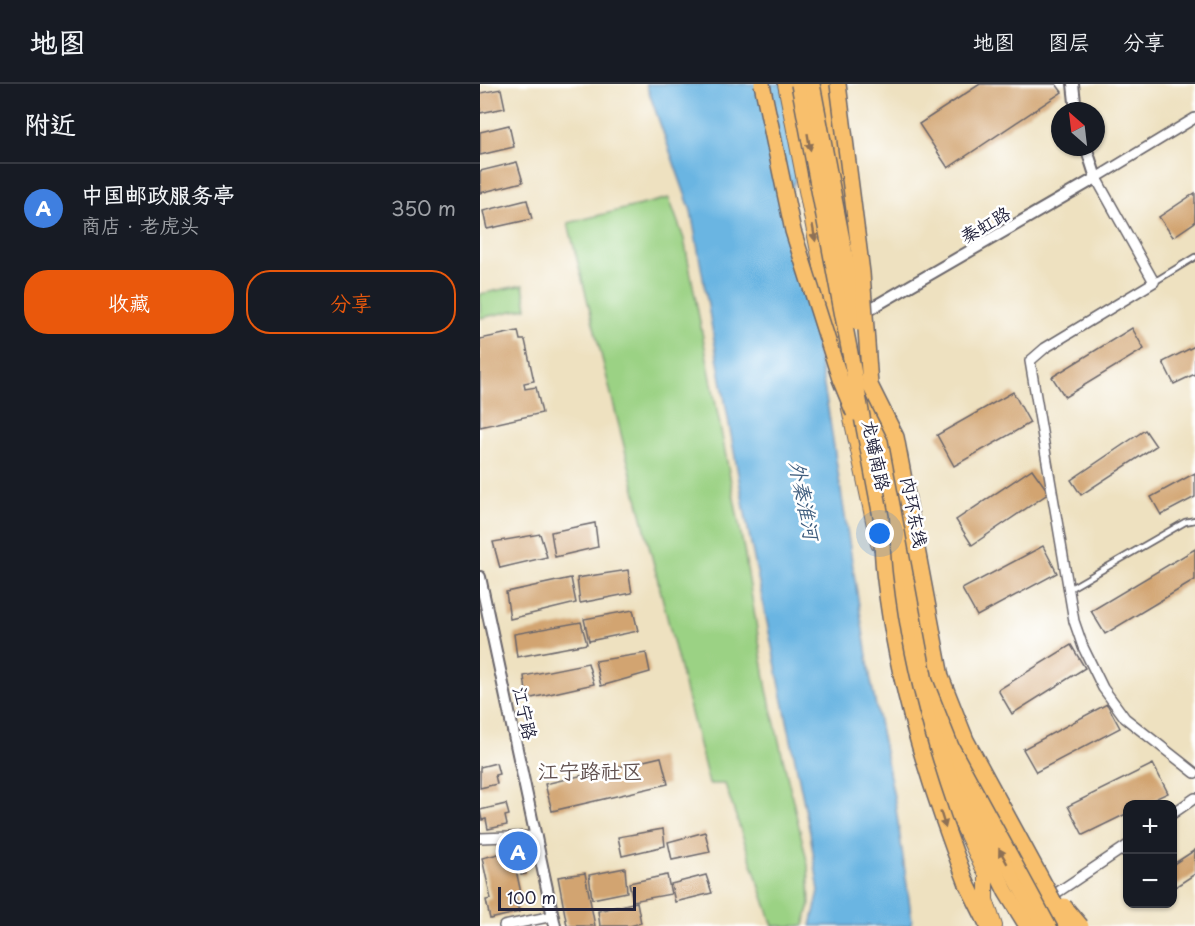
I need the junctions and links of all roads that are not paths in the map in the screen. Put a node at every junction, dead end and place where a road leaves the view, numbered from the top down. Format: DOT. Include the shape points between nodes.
graph roads {
  1 [pos="762,84"];
  2 [pos="785,84"];
  3 [pos="799,84"];
  4 [pos="812,84"];
  5 [pos="823,84"];
  6 [pos="838,84"];
  7 [pos="1073,84"];
  8 [pos="1075,102"];
  9 [pos="1195,118"];
  10 [pos="1089,156"];
  11 [pos="1096,178"];
  12 [pos="1195,257"];
  13 [pos="1154,282"];
  14 [pos="863,313"];
  15 [pos="831,320"];
  16 [pos="870,385"];
  17 [pos="866,443"];
  18 [pos="881,517"];
  19 [pos="1195,520"];
  20 [pos="480,577"];
  21 [pos="1069,589"];
  22 [pos="1195,773"];
  23 [pos="1195,798"];
  24 [pos="1177,811"];
  25 [pos="1000,821"];
  26 [pos="536,836"];
  27 [pos="480,838"];
  28 [pos="1123,848"];
  29 [pos="986,875"];
  30 [pos="967,884"];
  31 [pos="1042,890"];
  32 [pos="554,921"];
  33 [pos="504,926"];
  34 [pos="975,926"];
  35 [pos="988,926"];
  36 [pos="995,926"];
  37 [pos="1016,926"];
  38 [pos="1027,926"];
  39 [pos="1042,926"];
  40 [pos="1053,926"];
  41 [pos="1068,926"];
  42 [pos="1081,926"];
  1 -- 17 [label="highway, bridge" via="793,231 840,379"];
  2 -- 15 [label="main road, 龙蟠南路, one-way"];
  3 -- 17 [label="highway, 内环东线, one-way, bridge"];
  4 -- 16 [label="highway, 内环东线, bridge"];
  5 -- 14 [label="main road, 龙蟠南路"];
  6 -- 16 [label="highway, bridge" via="862,273"];
  7 -- 8 [label="street"];
  9 -- 11 [label="street"];
  10 -- 11 [label="street"];
  11 -- 13 [label="street"];
  11 -- 14 [label="street, 秦虹路"];
  12 -- 13 [label="lane"];
  13 -- 21 [label="street" via="1030,361"];
  14 -- 15 [label="main road"];
  14 -- 25 [label="main road, 龙蟠南路" via="914,583 945,709 967,762"];
  15 -- 29 [label="main road, 龙蟠南路" via="911,690 943,785"];
  16 -- 31 [label="highway, bridge" via="896,437 941,677 966,741"];
  39 -- 16 [label="highway, 内环东线, one-way, bridge" via="971,794 933,700"];
  17 -- 18 [label="highway, 内环东线, bridge"];
  18 -- 30 [label="highway, one-way, bridge" via="884,580 903,685 947,832"];
  18 -- 38 [label="highway, 内环东线, bridge" via="929,723 951,779 1006,892"];
  19 -- 21 [label="lane" via="1185,522"];
  20 -- 26 [label="street, 江宁路"];
  21 -- 22 [label="street" via="1074,621 1103,688 1125,718"];
  23 -- 24 [label="street"];
  25 -- 31 [label="highway"];
  25 -- 31 [label="main road, 龙蟠南路"];
  26 -- 27 [label="street"];
  26 -- 32 [label="street, 江宁路"];
  28 -- 31 [label="street"];
  29 -- 36 [label="main road, 龙蟠南路" via="986,900"];
  29 -- 37 [label="highway"];
  30 -- 34 [label="highway"];
  30 -- 35 [label="highway"];
  31 -- 40 [label="highway"];
  31 -- 41 [label="highway, bridge"];
  31 -- 42 [label="highway, bridge"];
  32 -- 33 [label="street"];
}
